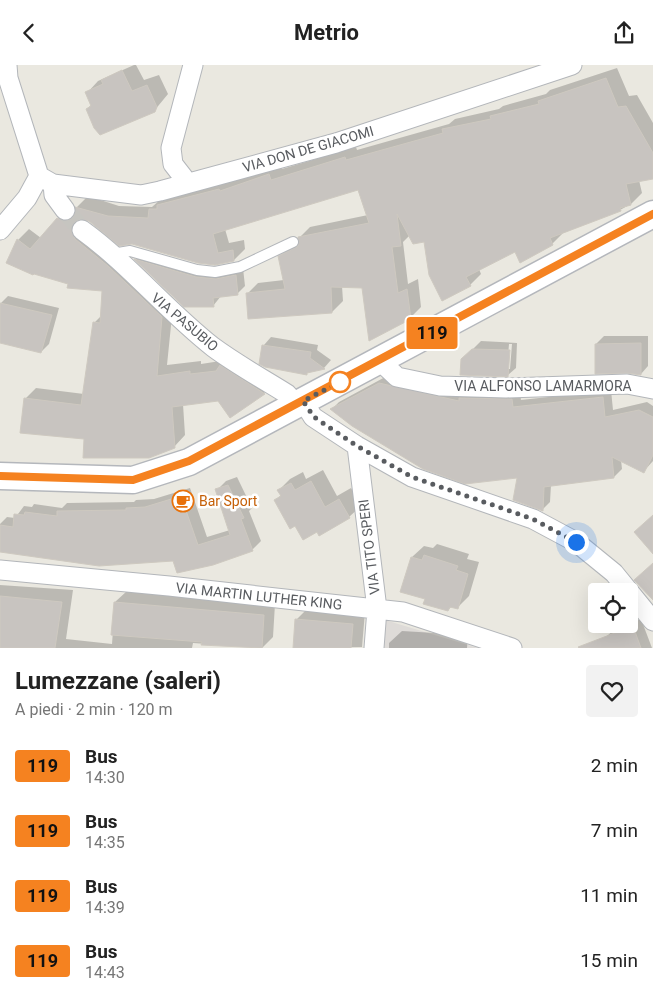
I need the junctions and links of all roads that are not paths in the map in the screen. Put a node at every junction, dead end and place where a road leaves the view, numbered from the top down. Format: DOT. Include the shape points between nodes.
graph roads {
  1 [pos="192,65"];
  2 [pos="572,65"];
  3 [pos="5,74"];
  4 [pos="46,180"];
  5 [pos="187,182"];
  6 [pos="65,210"];
  7 [pos="653,214"];
  8 [pos="0,230"];
  9 [pos="82,230"];
  10 [pos="292,242"];
  11 [pos="112,254"];
  12 [pos="380,361"];
  13 [pos="653,389"];
  14 [pos="300,402"];
  15 [pos="357,446"];
  16 [pos="0,476"];
  17 [pos="0,570"];
  18 [pos="377,609"];
  19 [pos="653,621"];
  20 [pos="374,648"];
  21 [pos="512,648"];
  1 -- 5 [label="street" via="171,148 173,164"];
  2 -- 5 [label="street, VIA DON DE GIACOMI" via="336,143"];
  3 -- 4 [label="street"];
  4 -- 5 [label="street, VIA DON DE GIACOMI" via="141,195"];
  4 -- 6 [label="street"];
  4 -- 8 [label="street"];
  7 -- 12 [label="main road"];
  9 -- 11 [label="street, VIA PASUBIO"];
  10 -- 11 [label="lane" via="240,267 215,272 130,251"];
  11 -- 14 [label="street, VIA PASUBIO" via="154,296 214,347"];
  12 -- 13 [label="street, VIA ALFONSO LAMARMORA" via="396,377 440,386 506,388 627,384"];
  12 -- 14 [label="main road"];
  14 -- 15 [label="street, VIA PASUBIO" via="314,417"];
  14 -- 16 [label="main road" via="189,461 133,480"];
  15 -- 18 [label="street, VIA TITO SPERI"];
  15 -- 19 [label="street, VIA PASUBIO" via="412,477 533,519 576,542 614,573"];
  17 -- 18 [label="street, VIA MARTIN LUTHER KING"];
  18 -- 20 [label="street, VIA TITO SPERI"];
  18 -- 21 [label="street, VIA MARTIN LUTHER KING" via="403,613"];
}
